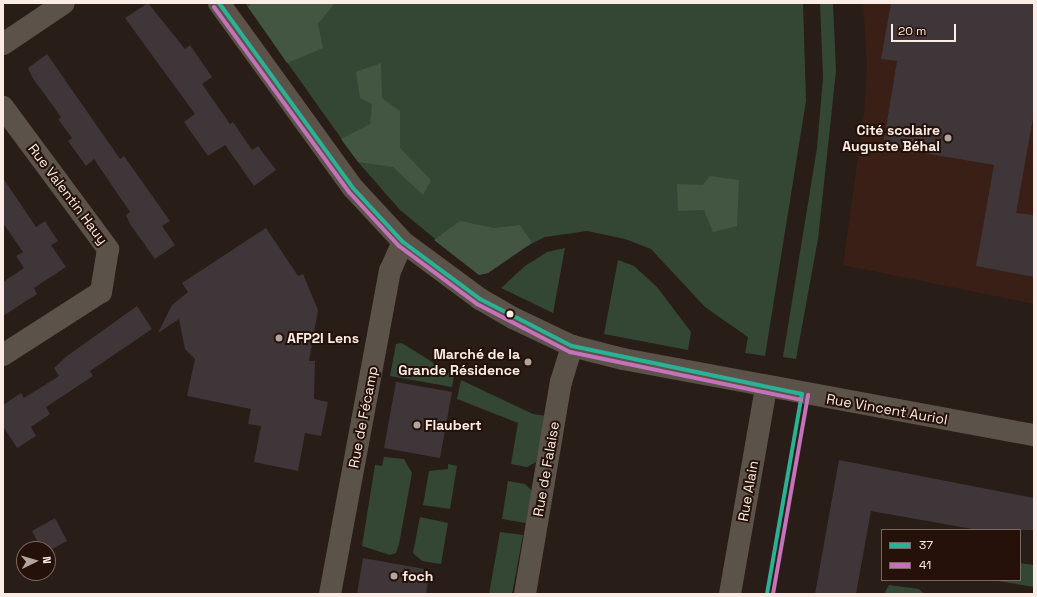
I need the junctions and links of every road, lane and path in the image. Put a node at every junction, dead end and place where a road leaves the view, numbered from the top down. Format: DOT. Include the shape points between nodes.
graph roads {
  1 [pos="64,3"];
  2 [pos="219,3"];
  3 [pos="3,44"];
  4 [pos="3,107"];
  5 [pos="403,242"];
  6 [pos="572,346"];
  7 [pos="3,355"];
  8 [pos="766,388"];
  9 [pos="1034,435"];
  10 [pos="330,594"];
  11 [pos="525,594"];
  12 [pos="730,594"];
  1 -- 3 [label="street"];
  2 -- 5 [label="street, Rue Vincent Auriol" via="353,188"];
  4 -- 7 [label="street, Rue Valentin Hauy" via="108,249 101,292"];
  5 -- 6 [label="street, Rue Vincent Auriol" via="480,300"];
  5 -- 10 [label="street, Rue de Fécamp" via="390,271"];
  6 -- 8 [label="street, Rue Vincent Auriol"];
  6 -- 11 [label="street, Rue de Falaise" via="561,382"];
  8 -- 9 [label="street, Rue Vincent Auriol"];
  8 -- 12 [label="street, Rue Alain"];
}
